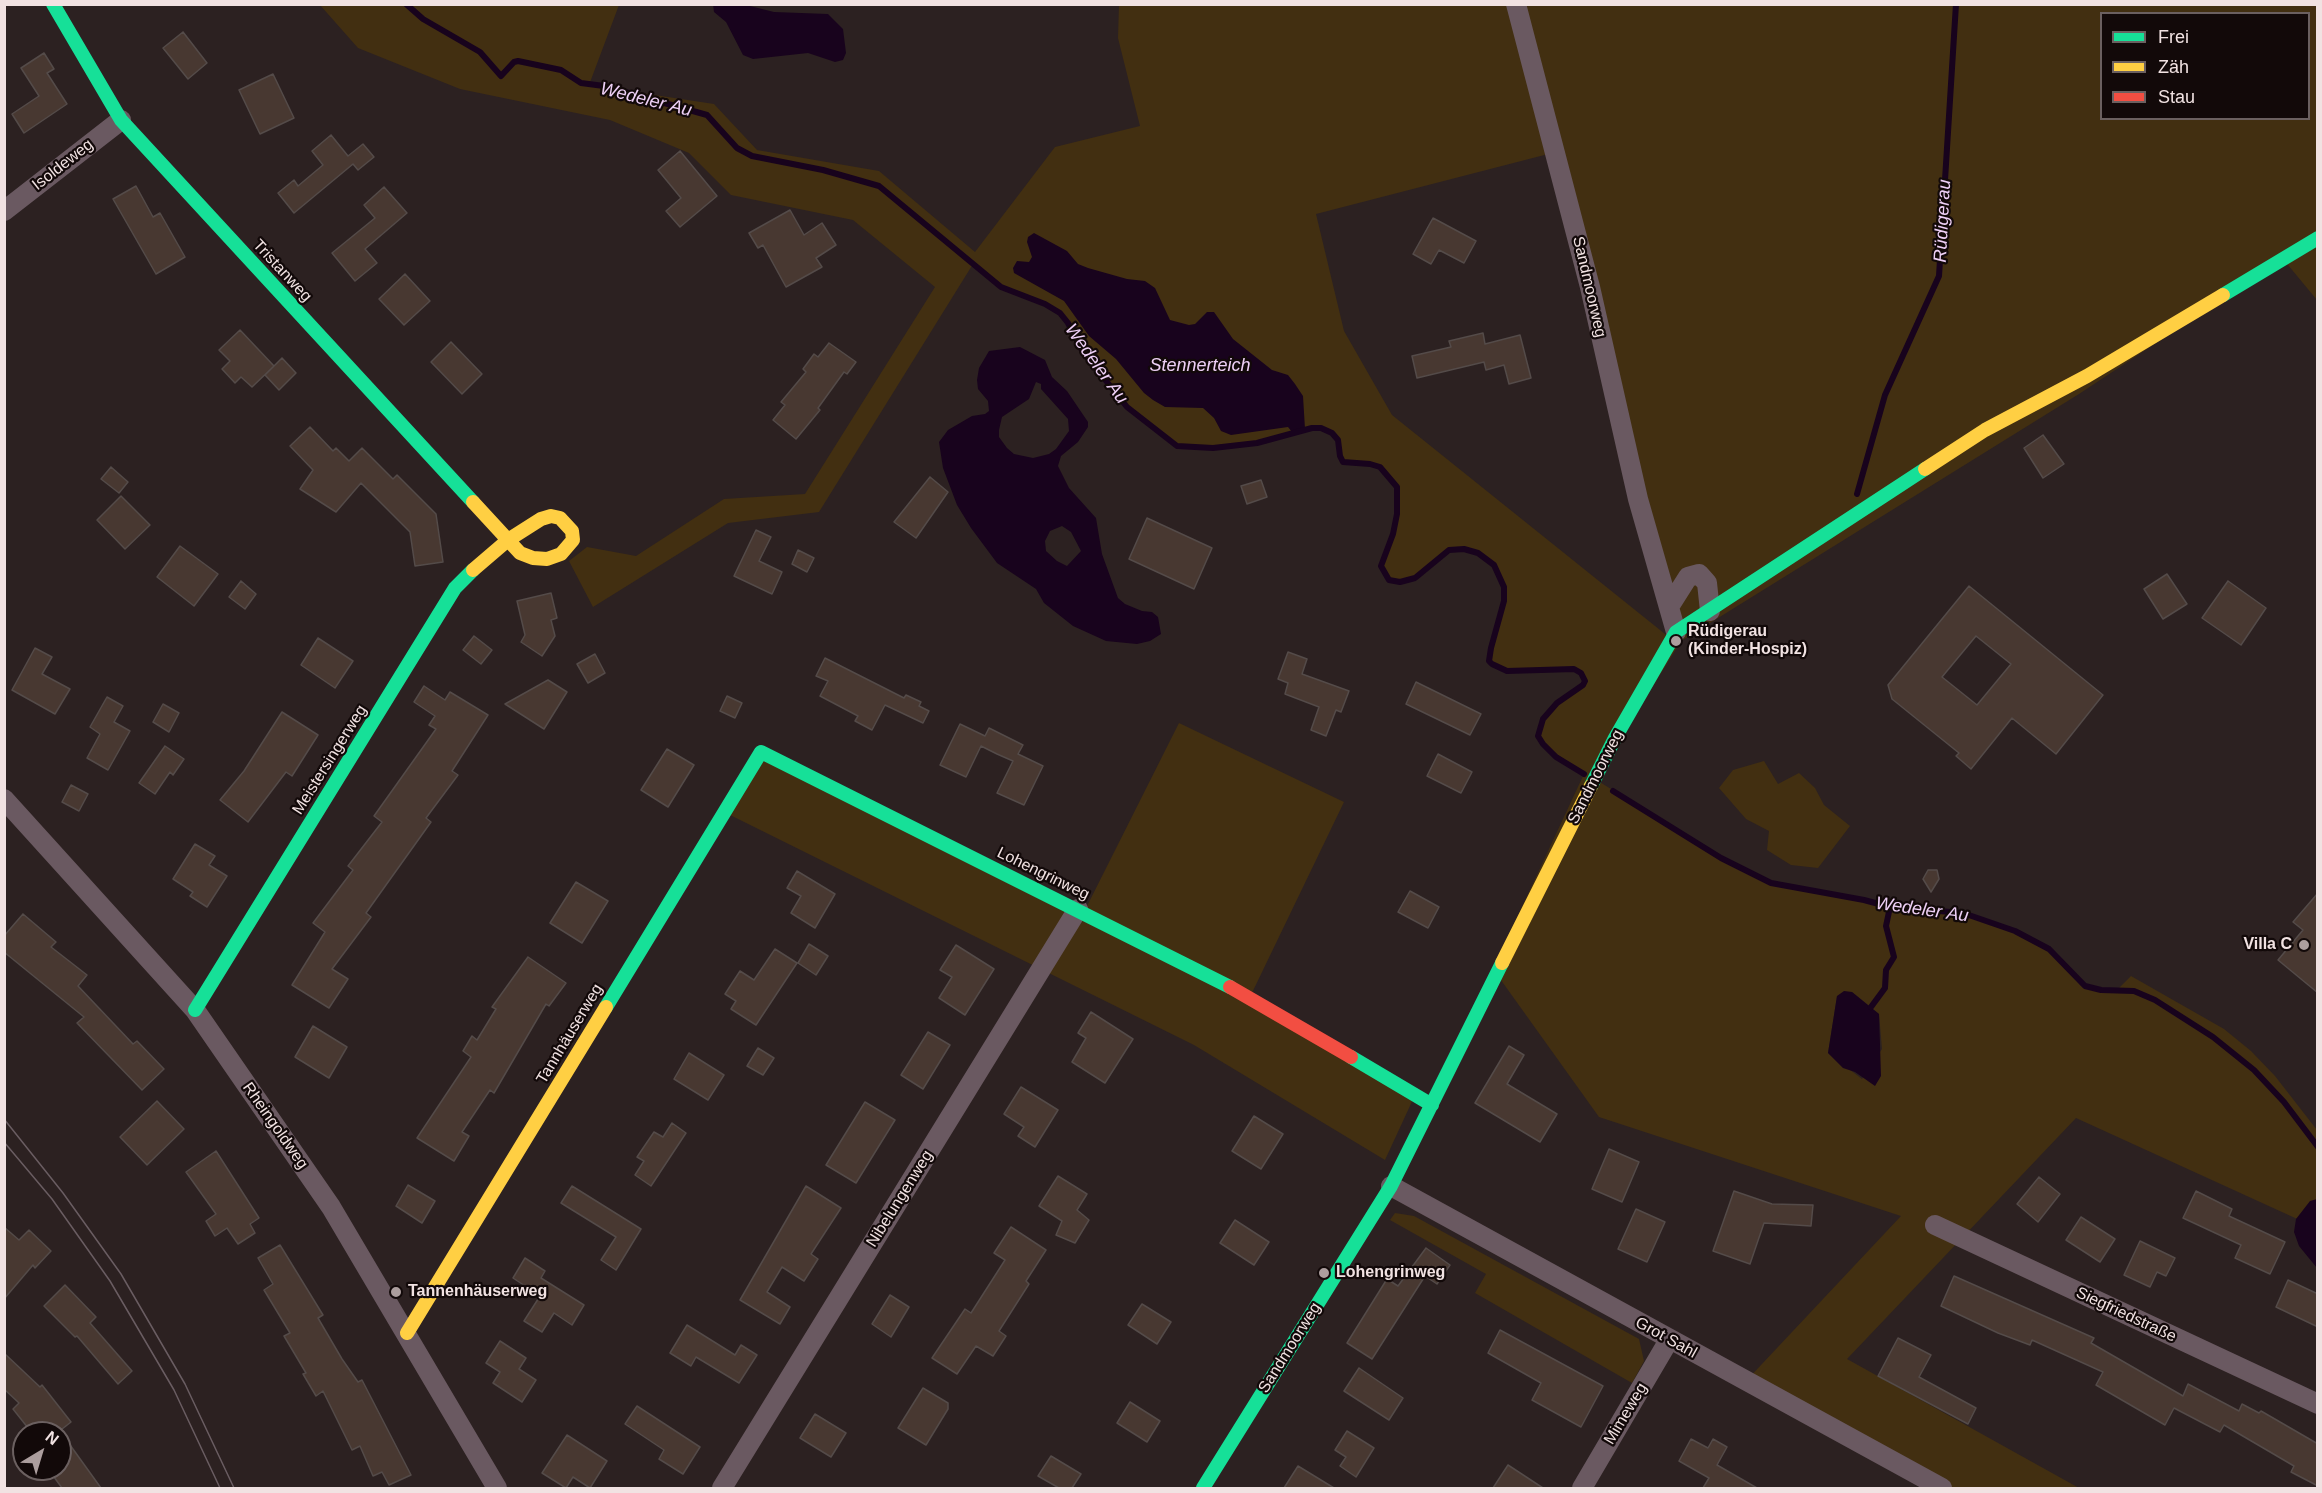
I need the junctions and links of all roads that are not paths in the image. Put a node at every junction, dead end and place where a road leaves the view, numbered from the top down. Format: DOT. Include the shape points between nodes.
graph roads {
  1 [pos="1516,4"];
  2 [pos="54,5"];
  3 [pos="121,120"];
  4 [pos="4,211"];
  5 [pos="2318,238"];
  6 [pos="508,540"];
  7 [pos="1669,607"];
  8 [pos="1710,610"];
  9 [pos="1676,632"];
  10 [pos="761,752"];
  11 [pos="4,799"];
  12 [pos="1078,909"];
  13 [pos="195,1010"];
  14 [pos="1432,1105"];
  15 [pos="1391,1186"];
  16 [pos="1935,1225"];
  17 [pos="407,1332"];
  18 [pos="1670,1340"];
  19 [pos="2318,1404"];
  20 [pos="497,1488"];
  21 [pos="722,1488"];
  22 [pos="1203,1488"];
  23 [pos="1582,1488"];
  24 [pos="1942,1488"];
  1 -- 7 [label="street, Sandmoorweg" via="1590,287 1638,499"];
  2 -- 3 [label="street, Tristanweg"];
  3 -- 4 [label="street, Isoldeweg"];
  3 -- 6 [label="street, Tristanweg"];
  5 -- 8 [label="street" via="2087,376 1985,430"];
  6 -- 13 [label="street, Meistersingerweg" via="455,588"];
  7 -- 8 [label="street" via="1688,577 1699,574 1707,583"];
  7 -- 9 [label="street, Sandmoorweg"];
  8 -- 9 [label="street"];
  9 -- 14 [label="street, Sandmoorweg" via="1591,785"];
  10 -- 12 [label="street, Lohengrinweg"];
  10 -- 17 [label="street, Tannhäuserweg"];
  11 -- 13 [label="street, Rheingoldweg"];
  12 -- 14 [label="street, Lohengrinweg" via="1250,997"];
  12 -- 21 [label="street, Nibelungenweg"];
  13 -- 17 [label="street, Rheingoldweg" via="331,1207"];
  14 -- 15 [label="street, Sandmoorweg"];
  15 -- 18 [label="street, Grot Sahl"];
  15 -- 22 [label="street, Sandmoorweg"];
  16 -- 19 [label="street, Siegfriedstraße"];
  17 -- 20 [label="street, Rheingoldweg"];
  18 -- 23 [label="street, Mimeweg"];
  18 -- 24 [label="street, Grot Sahl"];
}
